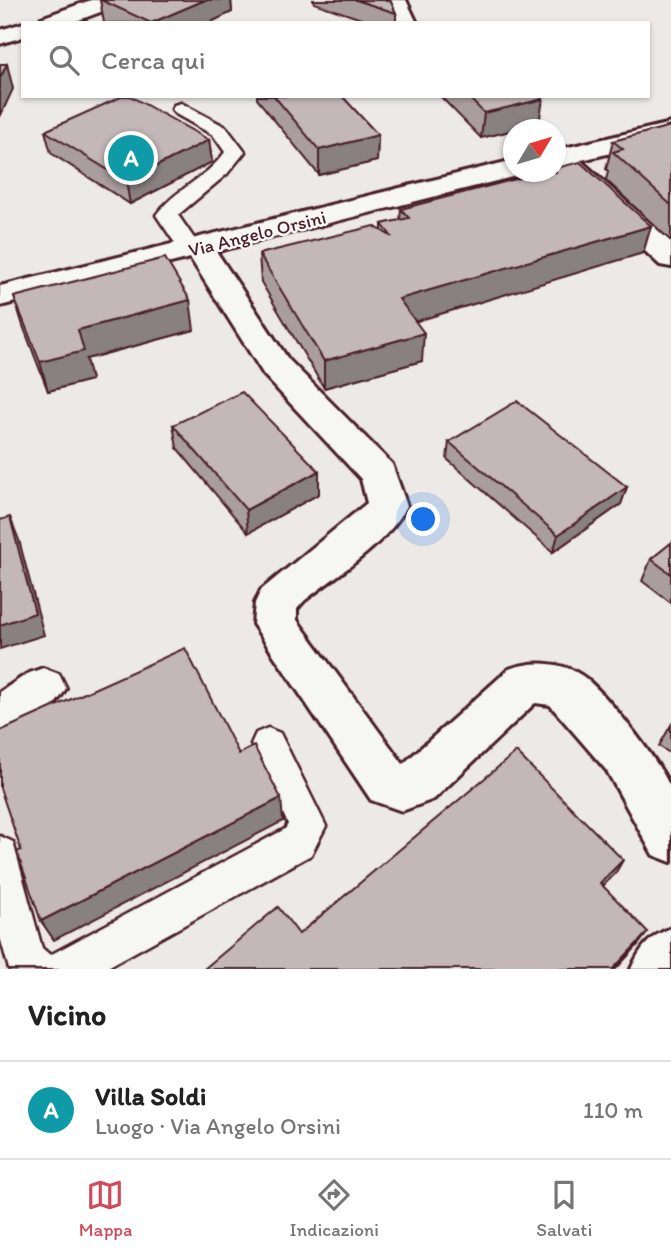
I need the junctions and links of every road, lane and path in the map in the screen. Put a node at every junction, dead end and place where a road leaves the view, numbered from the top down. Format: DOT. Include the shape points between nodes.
graph roads {
  1 [pos="111,0"];
  2 [pos="395,0"];
  3 [pos="54,21"];
  4 [pos="405,21"];
  5 [pos="21,31"];
  6 [pos="0,37"];
  7 [pos="0,53"];
  8 [pos="21,57"];
  9 [pos="181,109"];
  10 [pos="671,131"];
  11 [pos="566,156"];
  12 [pos="566,165"];
  13 [pos="503,171"];
  14 [pos="195,249"];
  15 [pos="671,258"];
  16 [pos="0,296"];
  17 [pos="43,688"];
  18 [pos="0,718"];
  19 [pos="268,744"];
  20 [pos="671,836"];
  21 [pos="0,855"];
  22 [pos="671,955"];
  23 [pos="36,969"];
  24 [pos="64,969"];
  25 [pos="659,969"];
  1 -- 3 [label="street"];
  2 -- 4 [label="street"];
  5 -- 6 [label="street"];
  7 -- 8 [label="street"];
  9 -- 14 [label="lane" via="217,129 235,152 226,167 176,202 167,215"];
  10 -- 11 [label="street"];
  12 -- 15 [label="street"];
  13 -- 14 [label="street, Via Angelo Orsini"];
  14 -- 16 [label="street, Via Angelo Orsini"];
  14 -- 20 [label="street" via="276,367 379,474 387,506 372,525 289,589 276,603 275,624 388,783 402,788 417,783 525,683 545,683 565,689 624,755"];
  17 -- 18 [label="street"];
  19 -- 24 [label="lane" via="308,825 298,842"];
  21 -- 23 [label="lane" via="25,959"];
  22 -- 25 [label="street"];
}
